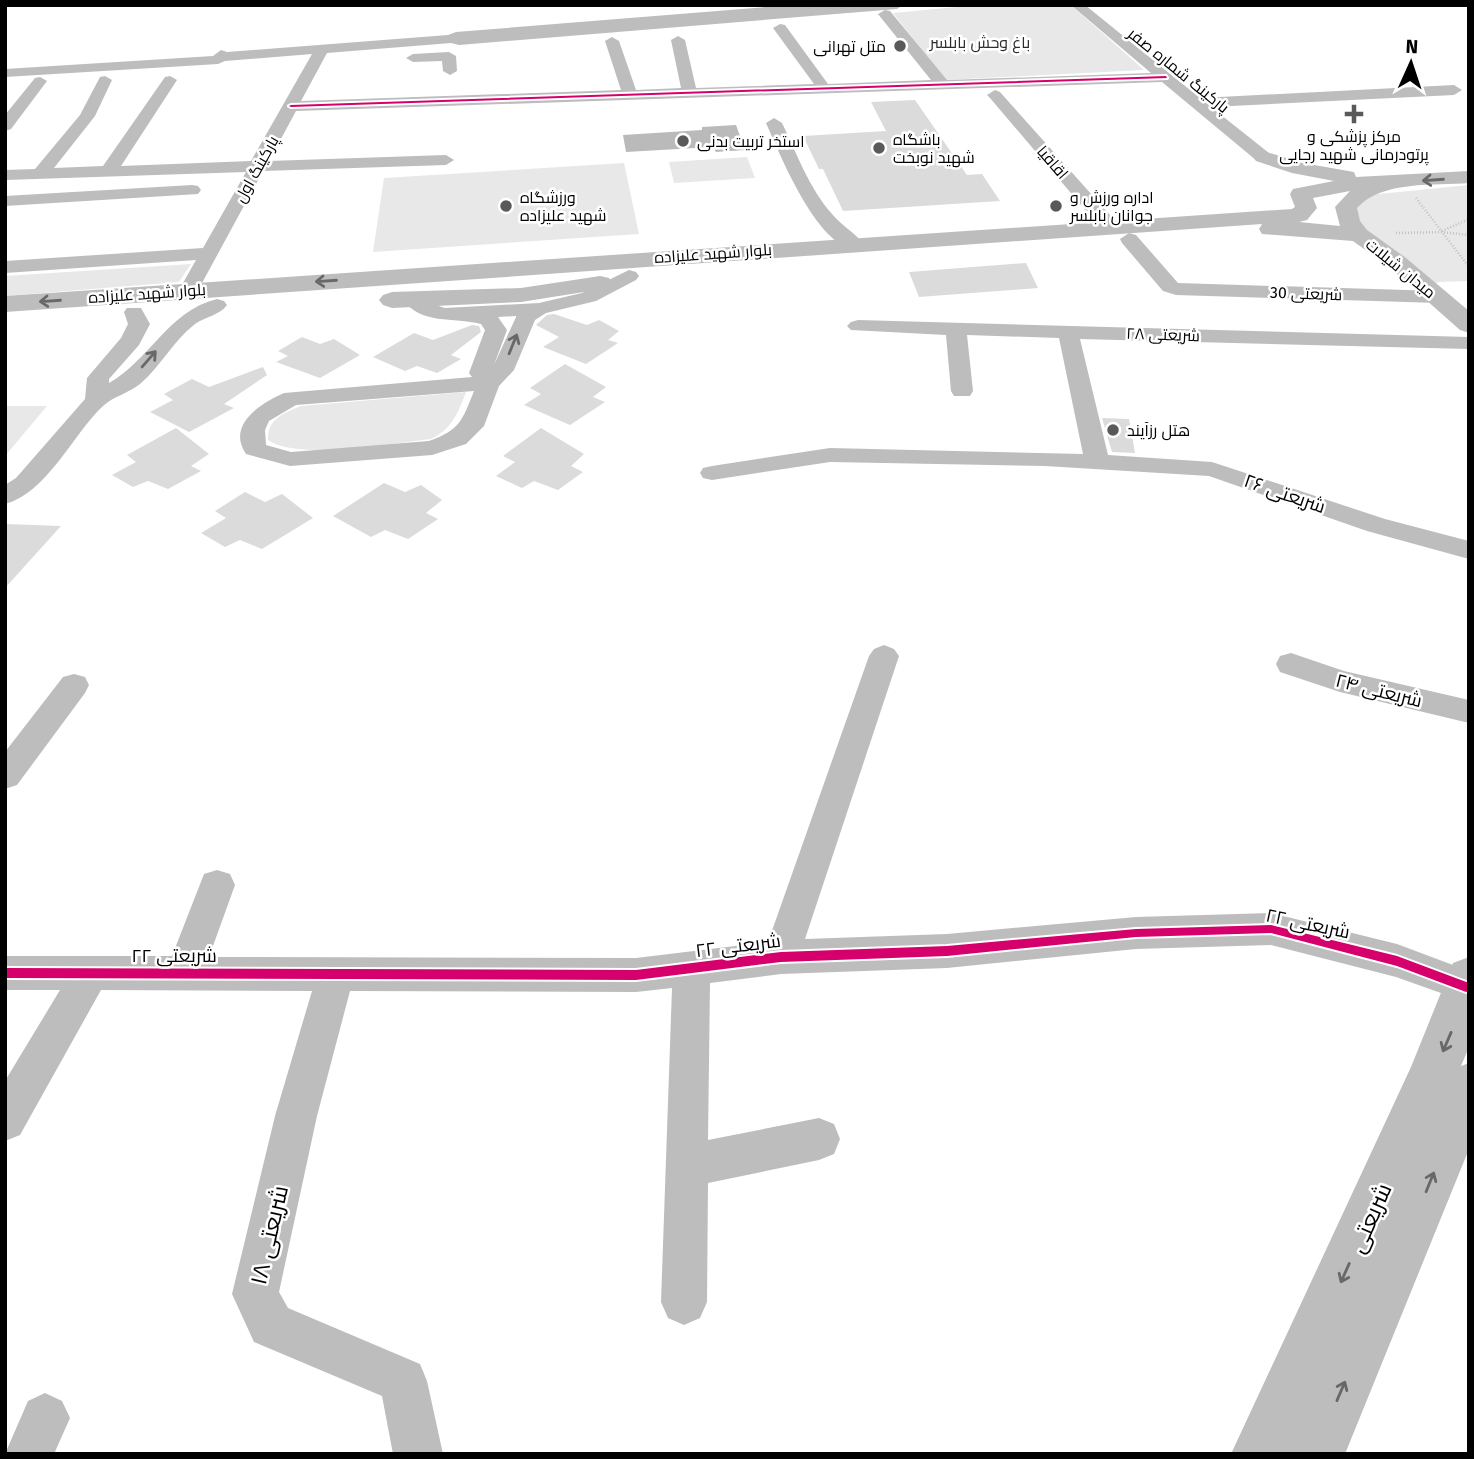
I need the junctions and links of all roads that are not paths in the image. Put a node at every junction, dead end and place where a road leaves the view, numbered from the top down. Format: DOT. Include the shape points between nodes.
graph roads {
  1 [pos="842,5"];
  2 [pos="1077,5"];
  3 [pos="812,10"];
  4 [pos="891,10"];
  5 [pos="779,28"];
  6 [pos="678,40"];
  7 [pos="612,41"];
  8 [pos="318,56"];
  9 [pos="7,70"];
  10 [pos="450,71"];
  11 [pos="1166,78"];
  12 [pos="105,80"];
  13 [pos="40,81"];
  14 [pos="943,85"];
  15 [pos="824,89"];
  16 [pos="1454,90"];
  17 [pos="690,93"];
  18 [pos="630,95"];
  19 [pos="995,95"];
  20 [pos="1197,103"];
  21 [pos="291,106"];
  22 [pos="774,123"];
  23 [pos="160,124"];
  24 [pos="5,126"];
  25 [pos="1263,157"];
  26 [pos="446,160"];
  27 [pos="257,168"];
  28 [pos="109,171"];
  29 [pos="40,174"];
  30 [pos="5,175"];
  31 [pos="1469,177"];
  32 [pos="1400,183"];
  33 [pos="246,187"];
  34 [pos="1301,194"];
  35 [pos="5,201"];
  36 [pos="1120,234"];
  37 [pos="1359,235"];
  38 [pos="854,244"];
  39 [pos="210,253"];
  40 [pos="646,258"];
  41 [pos="5,267"];
  42 [pos="629,276"];
  43 [pos="1465,276"];
  44 [pos="363,279"];
  45 [pos="1173,288"];
  46 [pos="190,290"];
  47 [pos="1435,294"];
  48 [pos="412,299"];
  49 [pos="5,304"];
  50 [pos="217,306"];
  51 [pos="540,309"];
  52 [pos="134,312"];
  53 [pos="471,314"];
  54 [pos="5,321"];
  55 [pos="1469,325"];
  56 [pos="858,326"];
  57 [pos="956,328"];
  58 [pos="1068,332"];
  59 [pos="1469,343"];
  60 [pos="489,383"];
  61 [pos="962,391"];
  62 [pos="96,400"];
  63 [pos="1097,462"];
  64 [pos="712,473"];
  65 [pos="5,496"];
  66 [pos="1469,550"];
  67 [pos="884,656"];
  68 [pos="1291,664"];
  69 [pos="74,685"];
  70 [pos="1469,712"];
  71 [pos="5,776"];
  72 [pos="217,885"];
  73 [pos="781,957"];
  74 [pos="691,968"];
  75 [pos="5,973"];
  76 [pos="91,973"];
  77 [pos="184,973"];
  78 [pos="337,973"];
  79 [pos="1467,983"];
  80 [pos="1469,1087"];
  81 [pos="5,1120"];
  82 [pos="820,1139"];
  83 [pos="687,1166"];
  84 [pos="684,1302"];
  85 [pos="418,1454"];
  86 [pos="1261,1454"];
  87 [pos="1314,1454"];
  1 -- 3 [label="street"];
  2 -- 11 [label="street, پارکینگ شماره صفر"];
  3 -- 4 [label="street"];
  3 -- 8 [label="street" via="456,36"];
  4 -- 14 [label="street"];
  5 -- 15 [label="street"];
  6 -- 17 [label="street"];
  7 -- 18 [label="street"];
  8 -- 9 [label="street"];
  8 -- 10 [label="street" via="388,60 449,56"];
  8 -- 21 [label="street, پارکینگ اول"];
  11 -- 14 [label="street"];
  11 -- 20 [label="street, پارکینگ شماره صفر"];
  12 -- 29 [label="street" via="87,116"];
  13 -- 24 [label="street"];
  14 -- 15 [label="street"];
  15 -- 17 [label="street"];
  16 -- 20 [label="street"];
  17 -- 18 [label="street"];
  18 -- 21 [label="street"];
  19 -- 36 [label="street, اقاقیا"];
  20 -- 25 [label="street, پارکینگ شماره صفر"];
  21 -- 27 [label="street, پارکینگ اول"];
  22 -- 38 [label="street" via="811,202"];
  23 -- 28 [label="street" via="177,85"];
  25 -- 32 [label="main road" via="1299,169"];
  25 -- 34 [label="main road"];
  26 -- 27 [label="street"];
  27 -- 28 [label="street" via="134,165"];
  27 -- 33 [label="street, پارکینگ اول"];
  28 -- 29 [label="street"];
  29 -- 30 [label="street"];
  31 -- 32 [label="main road, میدان شیلات, one-way"];
  32 -- 34 [label="main road" via="1353,184"];
  32 -- 37 [label="main road, میدان شیلات" via="1366,190 1348,203 1346,214"];
  33 -- 35 [label="street"];
  33 -- 39 [label="street, پارکینگ اول"];
  34 -- 36 [label="main road, بلوار شهید علیزاده" via="1306,208 1300,215"];
  34 -- 37 [label="main road" via="1324,217"];
  36 -- 37 [label="main road, بلوار شهید علیزاده" via="1295,228"];
  36 -- 38 [label="main road, بلوار شهید علیزاده"];
  36 -- 42 [label="main road, بلوار شهید علیزاده"];
  36 -- 45 [label="street, اقاقیا"];
  37 -- 47 [label="main road, میدان شیلات"];
  38 -- 40 [label="main road, بلوار شهید علیزاده"];
  39 -- 41 [label="street"];
  39 -- 46 [label="street, پارکینگ اول"];
  40 -- 42 [label="main road" via="540,269 528,277 538,283"];
  40 -- 44 [label="main road, بلوار شهید علیزاده"];
  42 -- 48 [label="main road, بلوار شهید علیزاده" via="583,288 521,295"];
  42 -- 51 [label="street" via="589,297"];
  43 -- 47 [label="main road"];
  44 -- 46 [label="main road, بلوار شهید علیزاده, one-way"];
  44 -- 48 [label="main road" via="469,280 485,285 475,294"];
  45 -- 47 [label="street, شریعتی 30"];
  46 -- 49 [label="main road, بلوار شهید علیزاده, one-way"];
  47 -- 55 [label="main road, میدان شیلات"];
  48 -- 50 [label="main road, بلوار شهید علیزاده"];
  48 -- 53 [label="street" via="428,311"];
  50 -- 52 [label="main road, بلوار شهید علیزاده"];
  62 -- 50 [label="street, one-way" via="132,379 189,319"];
  51 -- 53 [label="street"];
  60 -- 51 [label="street, one-way" via="503,370 526,317"];
  52 -- 54 [label="main road, بلوار شهید علیزاده"];
  52 -- 62 [label="street" via="139,324 98,378"];
  53 -- 60 [label="street" via="488,319 496,330 480,373"];
  56 -- 57 [label="street, شریعتی ۲۸"];
  57 -- 58 [label="street, شریعتی ۲۸"];
  57 -- 61 [label="street"];
  58 -- 59 [label="street, شریعتی ۲۸"];
  58 -- 63 [label="street"];
  60 -- 60 [label="street" via="472,426 457,439 432,447 290,459 255,449 251,437 257,420 292,398"];
  62 -- 65 [label="street" via="25,483"];
  63 -- 64 [label="street, شریعتی ۲۶" via="830,456"];
  63 -- 66 [label="street, شریعتی ۲۶" via="1212,469 1376,525"];
  67 -- 73 [label="street"];
  68 -- 70 [label="street, شریعتی ۲۴" via="1340,681"];
  69 -- 71 [label="street"];
  72 -- 77 [label="street"];
  73 -- 74 [label="street, شریعتی ۲۲"];
  73 -- 79 [label="street, شریعتی ۲۲" via="947,951 1136,933 1271,929"];
  74 -- 78 [label="street, شریعتی ۲۲" via="636,975"];
  74 -- 83 [label="street"];
  75 -- 76 [label="street, شریعتی ۲۲"];
  76 -- 77 [label="street, شریعتی ۲۲"];
  76 -- 81 [label="street"];
  77 -- 78 [label="street, شریعتی ۲۲"];
  78 -- 85 [label="street, شریعتی ۱۸" via="296,1116 255,1294 271,1325 402,1381"];
  79 -- 86 [label="main road, شریعتی, one-way" via="1429,1084"];
  87 -- 80 [label="main road, شریعتی, one-way"];
  82 -- 83 [label="street"];
  83 -- 84 [label="street"];
}
